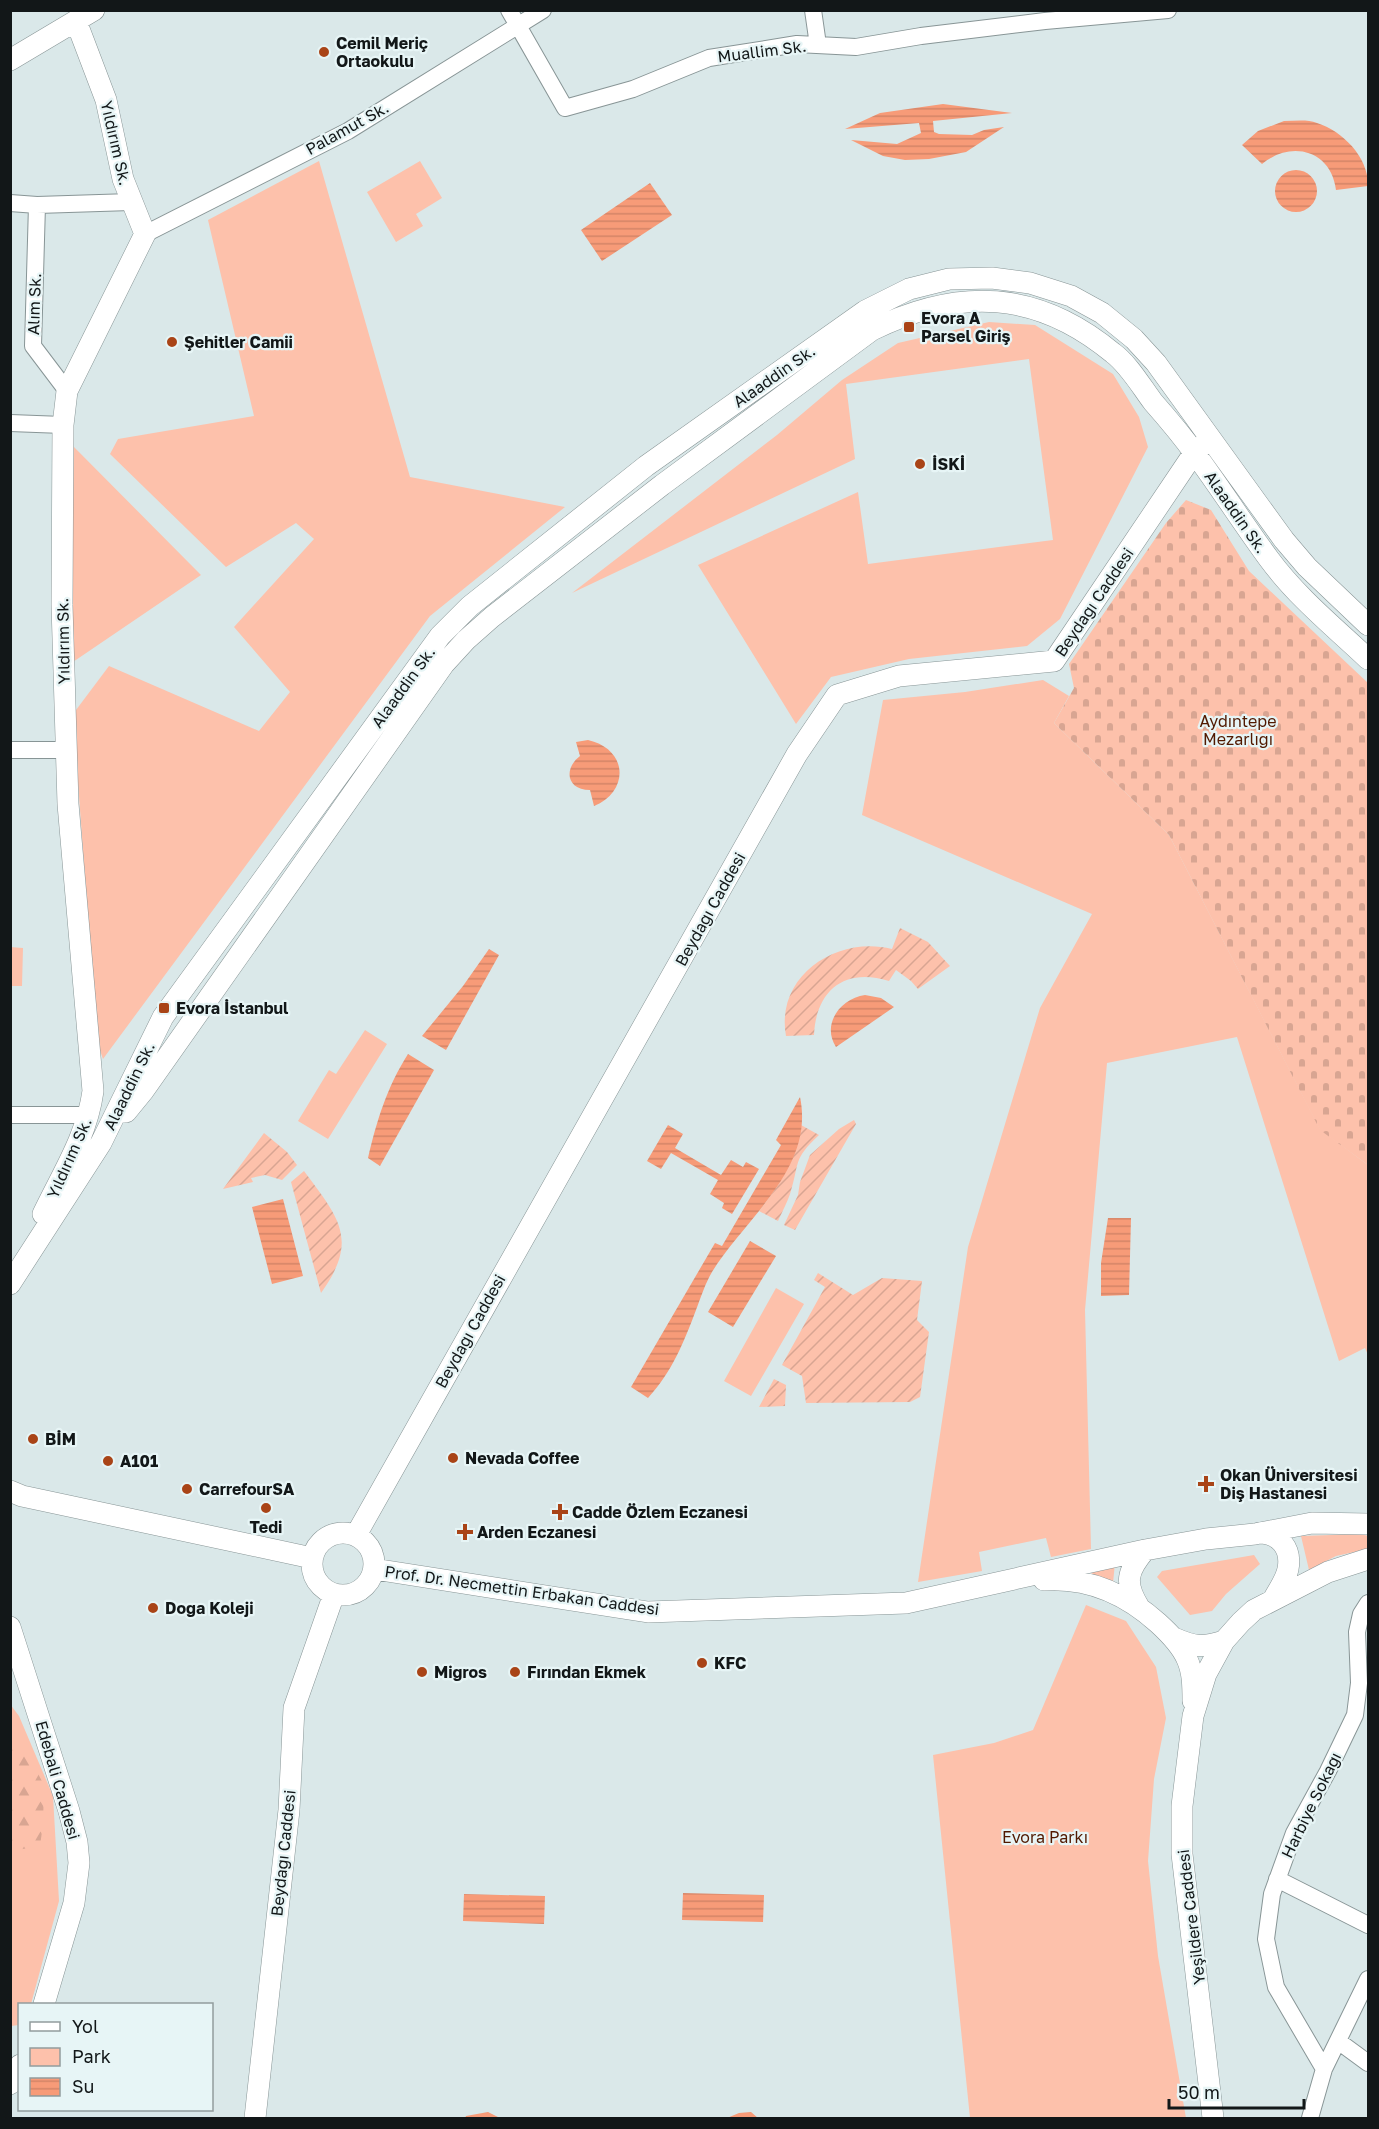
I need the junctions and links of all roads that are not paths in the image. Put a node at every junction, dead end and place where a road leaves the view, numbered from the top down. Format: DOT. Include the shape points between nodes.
graph roads {
  1 [pos="509,10"];
  2 [pos="543,10"];
  3 [pos="813,10"];
  4 [pos="1168,10"];
  5 [pos="85,16"];
  6 [pos="1003,18"];
  7 [pos="518,25"];
  8 [pos="818,45"];
  9 [pos="10,60"];
  10 [pos="131,202"];
  11 [pos="10,203"];
  12 [pos="38,205"];
  13 [pos="145,234"];
  14 [pos="67,391"];
  15 [pos="10,423"];
  16 [pos="63,425"];
  17 [pos="1202,446"];
  18 [pos="668,452"];
  19 [pos="646,466"];
  20 [pos="683,470"];
  21 [pos="662,484"];
  22 [pos="1368,625"];
  23 [pos="1368,659"];
  24 [pos="10,750"];
  25 [pos="66,750"];
  26 [pos="10,1114"];
  27 [pos="89,1115"];
  28 [pos="101,1143"];
  29 [pos="63,1191"];
  30 [pos="13,1279"];
  31 [pos="14,1494"];
  32 [pos="1368,1524"];
  33 [pos="1255,1534"];
  34 [pos="356,1535"];
  35 [pos="1145,1550"];
  36 [pos="312,1558"];
  37 [pos="1368,1559"];
  38 [pos="374,1569"];
  39 [pos="991,1584"];
  40 [pos="334,1594"];
  41 [pos="1273,1600"];
  42 [pos="1368,1603"];
  43 [pos="1139,1607"];
  44 [pos="10,1627"];
  45 [pos="1357,1632"];
  46 [pos="1174,1638"];
  47 [pos="1224,1641"];
  48 [pos="1368,1658"];
  49 [pos="1193,1716"];
  50 [pos="1277,1879"];
  51 [pos="1368,1925"];
  52 [pos="1368,1979"];
  53 [pos="44,2003"];
  54 [pos="1338,2041"];
  55 [pos="1368,2062"];
  56 [pos="18,2069"];
  57 [pos="1324,2069"];
  58 [pos="10,2084"];
  59 [pos="255,2118"];
  60 [pos="1213,2118"];
  61 [pos="1310,2118"];
  1 -- 7 [label="street"];
  2 -- 7 [label="street, Palamut Sk."];
  3 -- 8 [label="street"];
  4 -- 6 [label="street, Muallim Sk."];
  5 -- 9 [label="street"];
  5 -- 10 [label="street, Yıldırım Sk."];
  6 -- 8 [label="street, Muallim Sk." via="856,47"];
  7 -- 8 [label="street, Muallim Sk." via="565,108 633,89 710,58 797,44"];
  7 -- 13 [label="street, Palamut Sk." via="348,131"];
  10 -- 12 [label="street"];
  10 -- 13 [label="street, Yıldırım Sk."];
  11 -- 12 [label="street"];
  12 -- 14 [label="street, Alım Sk." via="33,346"];
  13 -- 14 [label="street, Yıldırım Sk."];
  14 -- 16 [label="street, Yıldırım Sk."];
  15 -- 16 [label="street"];
  16 -- 25 [label="street, Yıldırım Sk."];
  17 -- 18 [label="street, Alaaddin Sk." via="1156,363 1102,313 1030,283 992,278 949,279 909,289 864,311"];
  17 -- 20 [label="street, Alaaddin Sk." via="1115,354 1082,329 1044,310 1009,302 972,301 934,306 872,330"];
  17 -- 22 [label="street, Alaaddin Sk." via="1307,567"];
  17 -- 23 [label="street, Alaaddin Sk." via="1270,560"];
  17 -- 34 [label="street, Beydağı Caddesi" via="1054,660 899,676 837,695 797,754"];
  18 -- 19 [label="street, Alaaddin Sk."];
  18 -- 20 [label="street"];
  19 -- 21 [label="street"];
  19 -- 28 [label="street, Alaaddin Sk." via="470,606 441,636 163,1017"];
  20 -- 21 [label="street, Alaaddin Sk."];
  21 -- 28 [label="street, Alaaddin Sk." via="492,617 444,664 151,1080"];
  24 -- 25 [label="street"];
  25 -- 27 [label="street, Yıldırım Sk." via="93,1091"];
  26 -- 27 [label="street"];
  27 -- 29 [label="street, Yıldırım Sk."];
  28 -- 29 [label="street, Yıldırım Sk."];
  29 -- 30 [label="street, Yıldırım Sk."];
  31 -- 36 [label="street"];
  32 -- 33 [label="street" via="1312,1523"];
  33 -- 35 [label="street"];
  33 -- 41 [label="street" via="1270,1533 1286,1549 1288,1569"];
  34 -- 36 [label="street" via="329,1536 321,1541"];
  34 -- 38 [label="street" via="369,1545"];
  35 -- 39 [label="street"];
  35 -- 43 [label="street" via="1130,1571 1129,1582"];
  36 -- 40 [label="street" via="314,1576"];
  37 -- 41 [label="street" via="1328,1572"];
  38 -- 39 [label="street, Prof. Dr. Necmettin Erbakan Caddesi" via="648,1612 906,1603"];
  38 -- 40 [label="street" via="371,1579 355,1593"];
  39 -- 43 [label="street" via="1080,1582 1117,1594"];
  40 -- 59 [label="street, Beydağı Caddesi" via="294,1708 289,1810"];
  41 -- 47 [label="street" via="1254,1610"];
  42 -- 45 [label="street, Harbiye Sokağı"];
  43 -- 46 [label="street"];
  44 -- 53 [label="street, Edebali Caddesi" via="69,1811 80,1863 74,1903"];
  45 -- 48 [label="street"];
  45 -- 50 [label="street, Harbiye Sokağı" via="1359,1683 1355,1715 1294,1833"];
  46 -- 47 [label="street" via="1200,1647"];
  46 -- 49 [label="street" via="1187,1659 1192,1677"];
  47 -- 49 [label="street" via="1206,1674"];
  49 -- 60 [label="street, Yeşildere Caddesi" via="1182,1806 1182,1854"];
  50 -- 51 [label="street"];
  50 -- 57 [label="street, Harbiye Sokağı" via="1266,1939 1276,1987"];
  52 -- 54 [label="street"];
  54 -- 55 [label="street"];
  54 -- 57 [label="street"];
  56 -- 58 [label="street"];
  57 -- 61 [label="street"];
}
